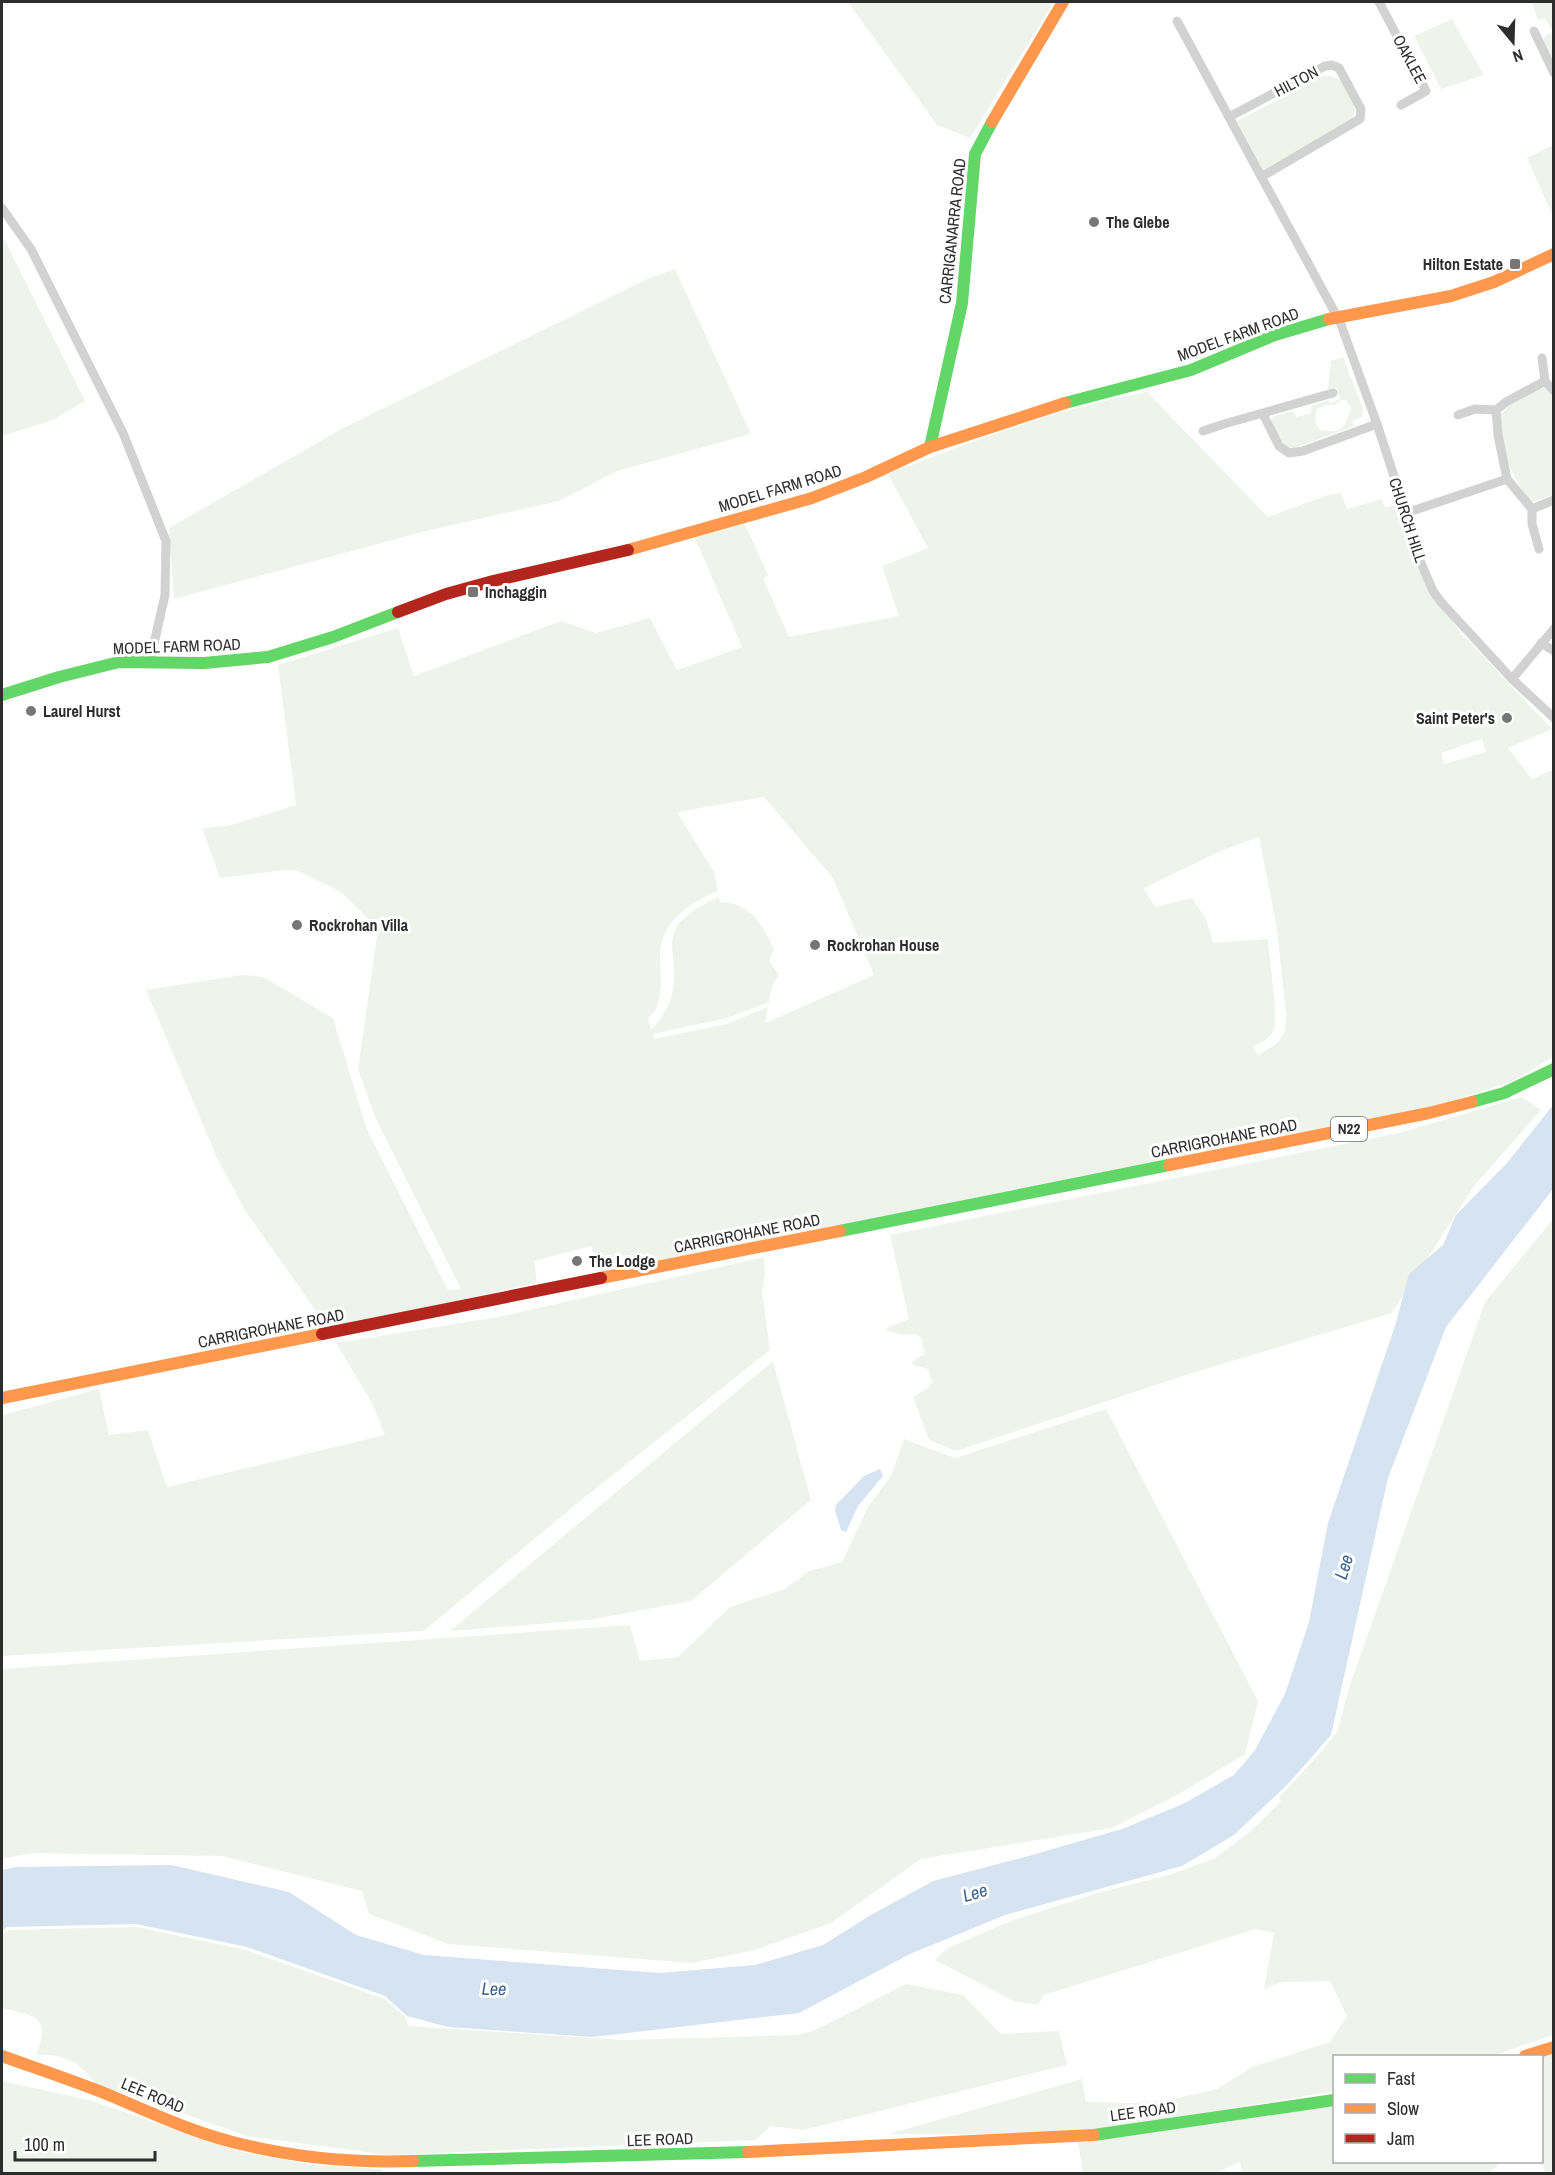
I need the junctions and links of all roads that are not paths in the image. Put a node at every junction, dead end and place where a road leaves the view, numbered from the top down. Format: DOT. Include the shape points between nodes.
graph roads {
  1 [pos="1063,2"];
  2 [pos="1379,2"];
  3 [pos="1177,21"];
  4 [pos="1534,31"];
  5 [pos="1554,73"];
  6 [pos="1401,105"];
  7 [pos="1229,117"];
  8 [pos="1261,177"];
  9 [pos="2,208"];
  10 [pos="1554,254"];
  11 [pos="1338,317"];
  12 [pos="1542,358"];
  13 [pos="1545,381"];
  14 [pos="1554,391"];
  15 [pos="1333,393"];
  16 [pos="1496,410"];
  17 [pos="1263,414"];
  18 [pos="1458,415"];
  19 [pos="1377,424"];
  20 [pos="1203,431"];
  21 [pos="930,447"];
  22 [pos="1507,479"];
  23 [pos="1554,500"];
  24 [pos="1532,509"];
  25 [pos="1406,513"];
  26 [pos="1539,549"];
  27 [pos="1554,629"];
  28 [pos="1541,643"];
  29 [pos="1554,651"];
  30 [pos="150,661"];
  31 [pos="1512,679"];
  32 [pos="2,696"];
  33 [pos="1554,718"];
  34 [pos="1554,1069"];
  35 [pos="2,1398"];
  36 [pos="1554,2047"];
  37 [pos="1528,2055"];
  38 [pos="2,2056"];
  39 [pos="1333,2100"];
  1 -- 21 [label="main road, CARRIGANARRA ROAD" via="975,154 962,303"];
  2 -- 6 [label="street, OAKLEE" via="1426,91"];
  3 -- 7 [label="street"];
  4 -- 5 [label="street"];
  7 -- 8 [label="street"];
  7 -- 8 [label="street, HILTON" via="1325,66 1339,68 1361,110 1360,119"];
  8 -- 11 [label="street"];
  9 -- 30 [label="street" via="31,249 123,433 166,541 165,595"];
  10 -- 11 [label="main road, MODEL FARM ROAD" via="1494,282 1451,296"];
  11 -- 19 [label="street, CHURCH HILL"];
  11 -- 21 [label="main road, MODEL FARM ROAD" via="1275,335 1191,370 1088,396"];
  12 -- 13 [label="street"];
  13 -- 14 [label="street"];
  13 -- 16 [label="street"];
  15 -- 17 [label="street"];
  16 -- 18 [label="street" via="1475,409"];
  16 -- 22 [label="street"];
  17 -- 19 [label="street" via="1279,446 1289,453"];
  17 -- 20 [label="street"];
  19 -- 25 [label="street, CHURCH HILL"];
  21 -- 30 [label="main road, MODEL FARM ROAD" via="812,498 609,556 446,594 268,657 204,663"];
  22 -- 24 [label="street"];
  22 -- 25 [label="street"];
  23 -- 24 [label="street"];
  24 -- 26 [label="street"];
  25 -- 31 [label="street, CHURCH HILL" via="1415,549 1433,591"];
  27 -- 28 [label="street"];
  28 -- 29 [label="street"];
  28 -- 31 [label="street"];
  30 -- 32 [label="main road, MODEL FARM ROAD" via="59,676"];
  31 -- 33 [label="street, CHURCH HILL"];
  34 -- 35 [label="main road, CARRIGROHANE ROAD / N22" via="1504,1093 1429,1113"];
  36 -- 37 [label="main road"];
  38 -- 39 [label="main road, LEE ROAD" via="181,2126 244,2145 308,2157 384,2162 684,2155 1082,2137"];
}
